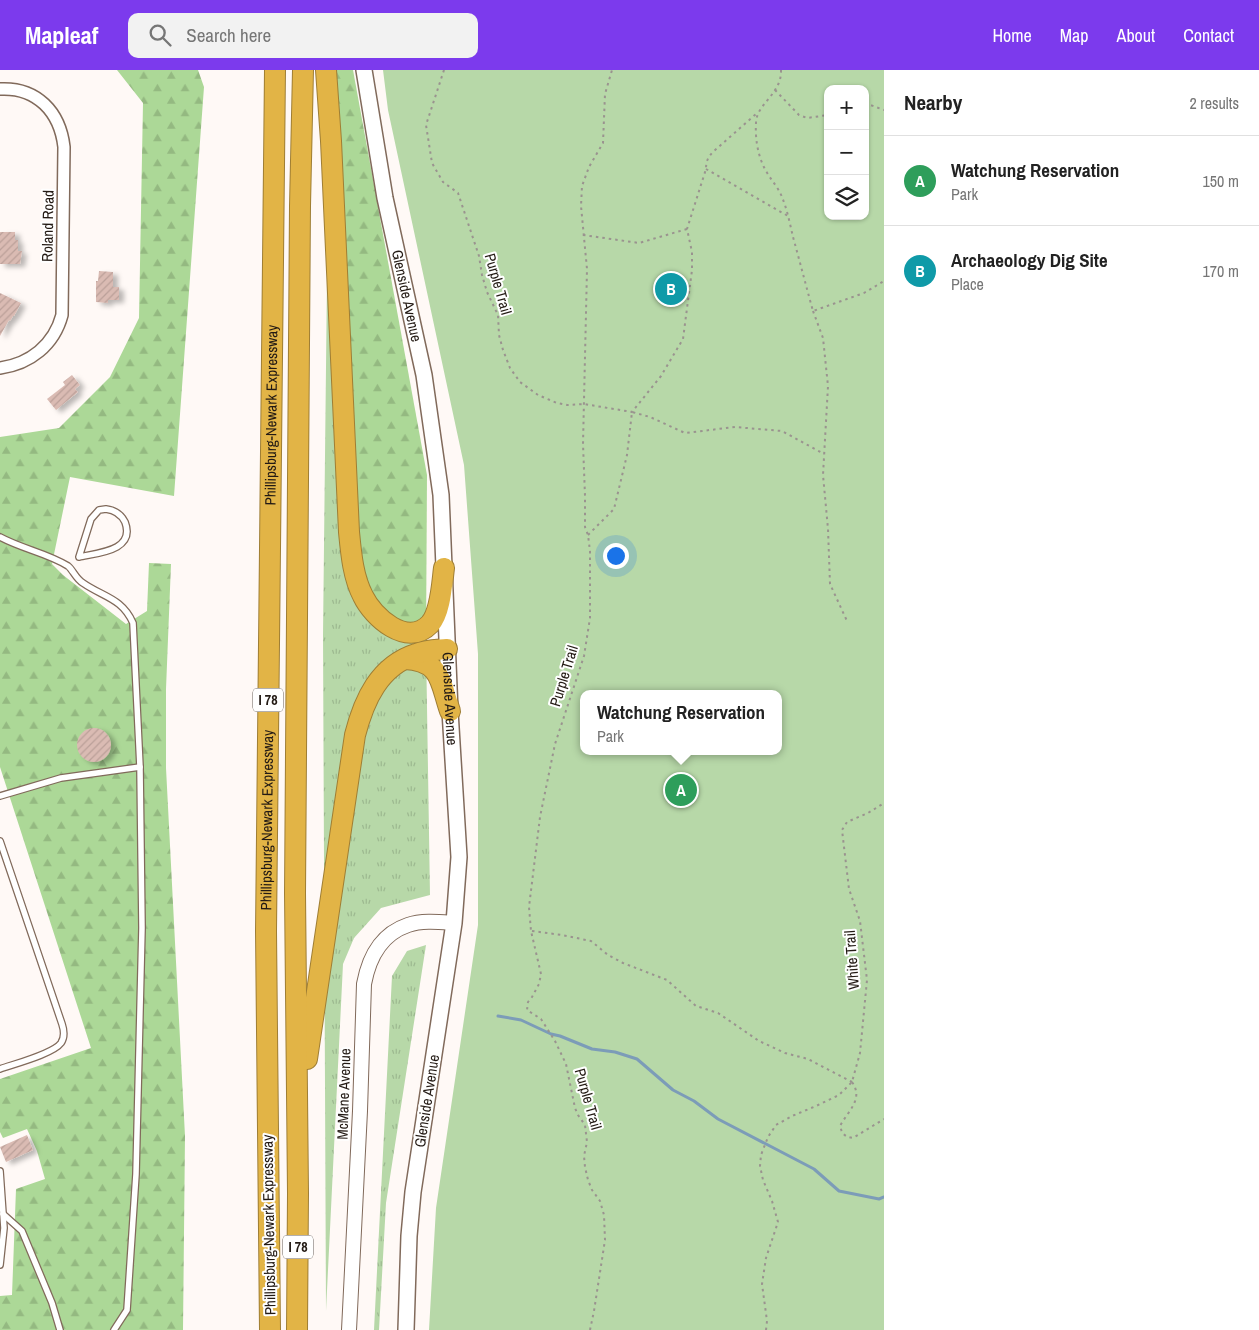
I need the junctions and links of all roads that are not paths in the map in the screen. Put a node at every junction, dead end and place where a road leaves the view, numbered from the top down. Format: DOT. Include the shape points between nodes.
graph roads {
  1 [pos="275,70"];
  2 [pos="302,70"];
  3 [pos="326,70"];
  4 [pos="364,70"];
  5 [pos="0,89"];
  6 [pos="0,368"];
  7 [pos="0,537"];
  8 [pos="79,557"];
  9 [pos="70,567"];
  10 [pos="444,568"];
  11 [pos="407,633"];
  12 [pos="447,643"];
  13 [pos="405,659"];
  14 [pos="450,711"];
  15 [pos="140,767"];
  16 [pos="0,796"];
  17 [pos="0,841"];
  18 [pos="454,923"];
  19 [pos="0,1069"];
  20 [pos="0,1171"];
  21 [pos="298,1193"];
  22 [pos="3,1214"];
  23 [pos="0,1265"];
  24 [pos="60,1330"];
  25 [pos="114,1330"];
  26 [pos="270,1330"];
  27 [pos="298,1330"];
  28 [pos="349,1330"];
  29 [pos="406,1330"];
  1 -- 26 [label="highway, Phillipsburg-Newark Expressway / I 78" via="266,931"];
  2 -- 21 [label="highway, Phillipsburg-Newark Expressway / I 78" via="295,893"];
  3 -- 11 [label="highway" via="353,566 362,596 369,606 396,630"];
  4 -- 10 [label="main road, Glenside Avenue" via="385,198 424,375 441,495"];
  5 -- 6 [label="street, Roland Road" via="19,90 38,98 48,107 63,135 64,148 61,319 42,350 30,358"];
  7 -- 9 [label="lane"];
  8 -- 8 [label="lane" via="122,544 127,531 123,518 106,509 94,514"];
  8 -- 9 [label="lane"];
  9 -- 15 [label="lane" via="82,583 117,602 133,623"];
  10 -- 11 [label="highway" via="435,617 422,629"];
  10 -- 12 [label="main road, Glenside Avenue"];
  11 -- 12 [label="highway"];
  12 -- 13 [label="highway"];
  12 -- 14 [label="main road, Glenside Avenue"];
  13 -- 14 [label="highway" via="431,666 440,680"];
  13 -- 21 [label="highway" via="388,670 372,689 355,734 308,1049"];
  14 -- 18 [label="main road, Glenside Avenue" via="459,857"];
  15 -- 16 [label="lane" via="61,778"];
  15 -- 25 [label="lane" via="142,928 136,1174 127,1310"];
  17 -- 19 [label="lane" via="64,1033 56,1048"];
  18 -- 28 [label="street, McMane Avenue" via="417,923 396,930 384,940 367,967"];
  18 -- 29 [label="main road, Glenside Avenue" via="413,1192"];
  20 -- 22 [label="lane"];
  21 -- 27 [label="highway, Phillipsburg-Newark Expressway / I 78"];
  22 -- 23 [label="lane"];
  22 -- 24 [label="lane" via="22,1231"];
}
